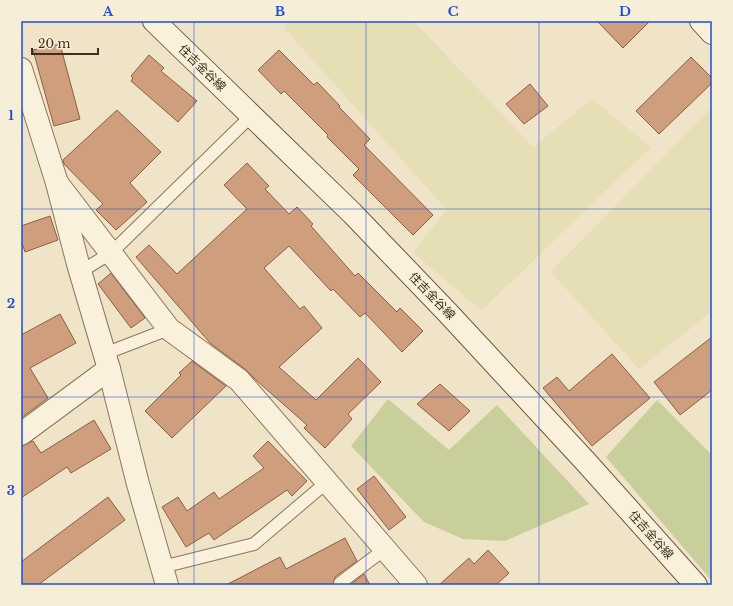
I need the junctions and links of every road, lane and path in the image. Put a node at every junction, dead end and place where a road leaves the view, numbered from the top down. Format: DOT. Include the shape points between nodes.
graph roads {
  1 [pos="154,21"];
  2 [pos="701,21"];
  3 [pos="712,33"];
  4 [pos="22,73"];
  5 [pos="251,116"];
  6 [pos="57,183"];
  7 [pos="111,253"];
  8 [pos="80,272"];
  9 [pos="169,330"];
  10 [pos="107,361"];
  11 [pos="21,434"];
  12 [pos="327,482"];
  13 [pos="385,549"];
  14 [pos="164,576"];
  15 [pos="340,583"];
  16 [pos="416,585"];
  17 [pos="696,585"];
  1 -- 5 [label="street, 住吉金谷線"];
  2 -- 3 [label="street"];
  4 -- 6 [label="street"];
  5 -- 7 [label="lane"];
  5 -- 17 [label="street, 住吉金谷線" via="352,213 447,312"];
  6 -- 7 [label="street"];
  6 -- 8 [label="street"];
  7 -- 8 [label="lane"];
  7 -- 9 [label="street"];
  8 -- 10 [label="street"];
  9 -- 10 [label="lane"];
  9 -- 12 [label="street" via="239,380"];
  10 -- 11 [label="street"];
  10 -- 14 [label="street"];
  12 -- 13 [label="street"];
  12 -- 14 [label="lane" via="254,544"];
  13 -- 15 [label="lane"];
  13 -- 16 [label="street"];
}
